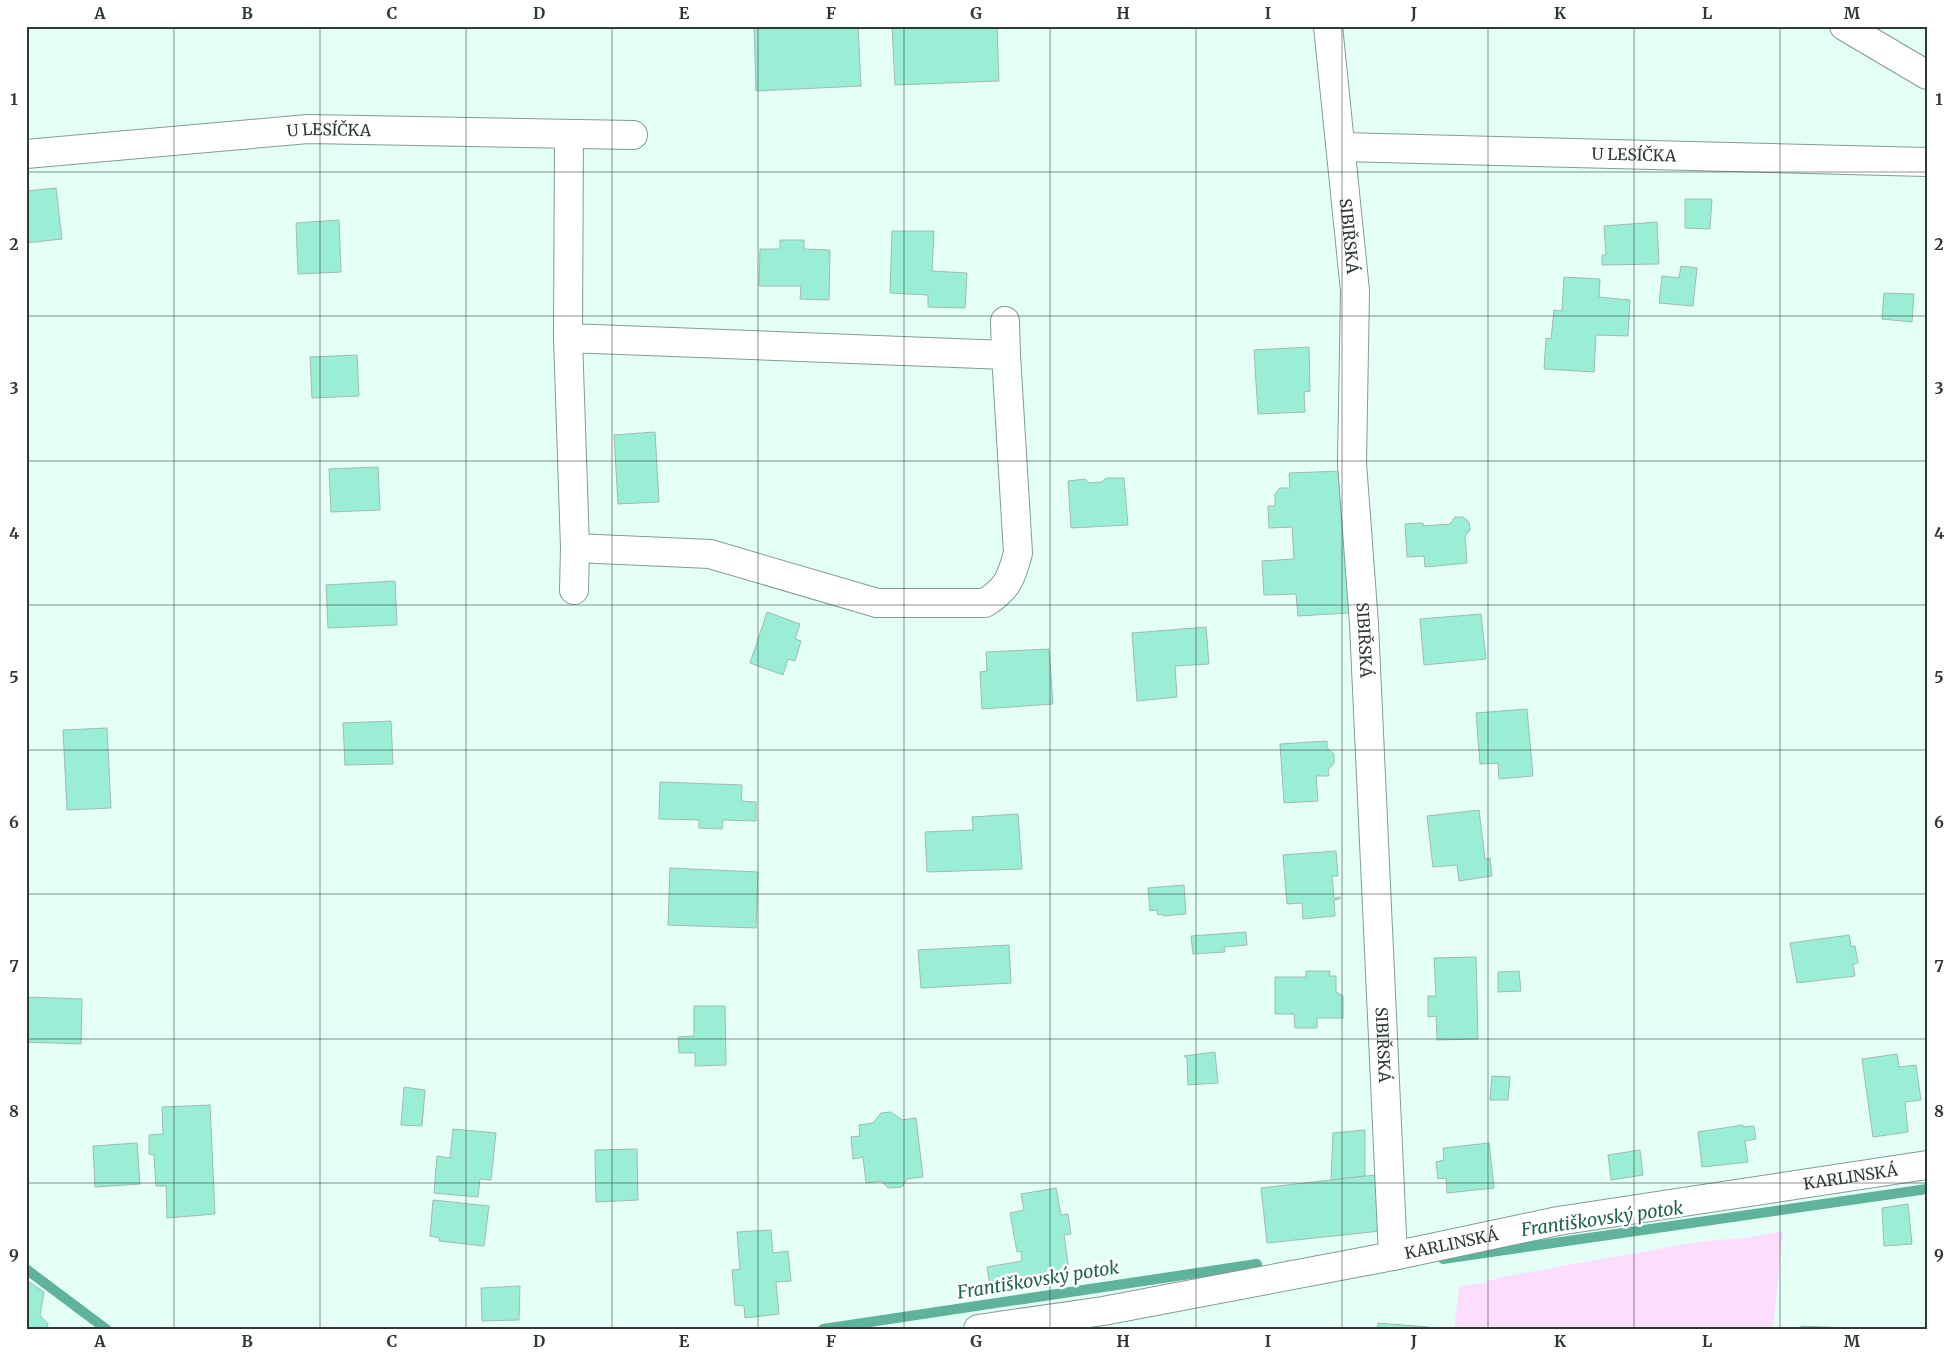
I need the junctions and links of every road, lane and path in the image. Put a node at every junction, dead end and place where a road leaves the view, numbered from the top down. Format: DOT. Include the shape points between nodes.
graph roads {
  1 [pos="1328,26"];
  2 [pos="1844,26"];
  3 [pos="1927,74"];
  4 [pos="569,134"];
  5 [pos="633,135"];
  6 [pos="1342,147"];
  7 [pos="26,154"];
  8 [pos="1927,162"];
  9 [pos="1004,321"];
  10 [pos="568,338"];
  11 [pos="1006,355"];
  12 [pos="575,548"];
  13 [pos="574,590"];
  14 [pos="1927,1165"];
  15 [pos="1393,1256"];
  16 [pos="978,1329"];
  1 -- 6 [label="street, SIBIŘSKÁ"];
  2 -- 3 [label="street"];
  4 -- 5 [label="street, U LESÍČKA"];
  4 -- 7 [label="street, U LESÍČKA" via="308,130"];
  4 -- 10 [label="street"];
  6 -- 8 [label="street, U LESÍČKA"];
  6 -- 15 [label="street, SIBIŘSKÁ" via="1355,292 1352,462 1364,624"];
  9 -- 11 [label="street"];
  10 -- 11 [label="street"];
  10 -- 12 [label="street"];
  11 -- 12 [label="street" via="1018,553 1011,579 1000,594 984,603 877,603 710,554"];
  12 -- 13 [label="street"];
  14 -- 15 [label="street, KARLINSKÁ" via="1558,1221"];
  15 -- 16 [label="street, KARLINSKÁ" via="1103,1311"];
}
